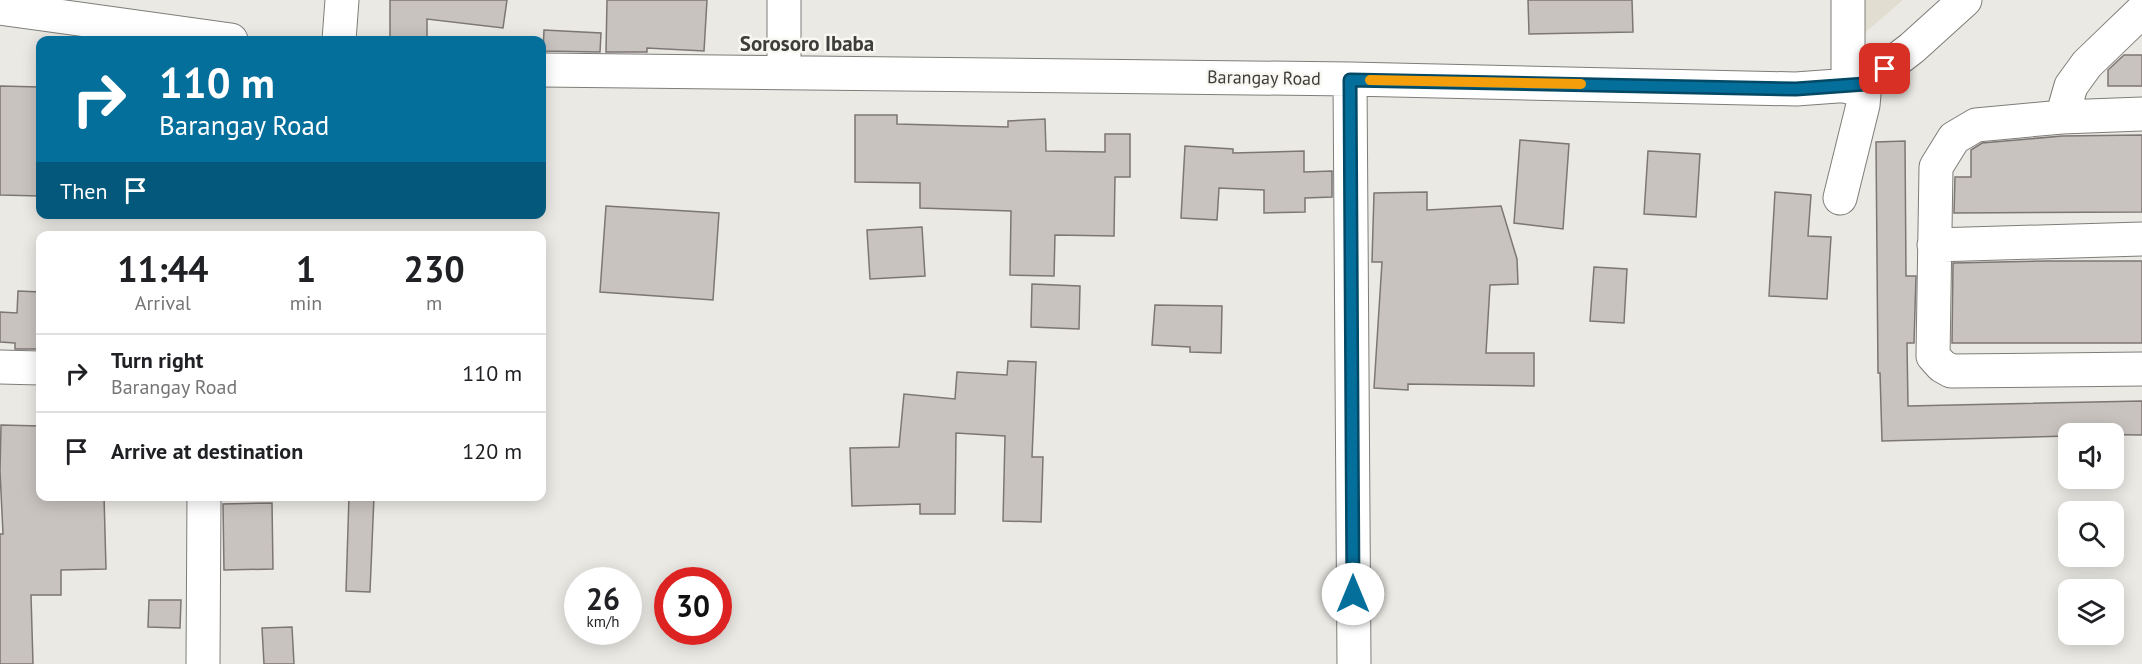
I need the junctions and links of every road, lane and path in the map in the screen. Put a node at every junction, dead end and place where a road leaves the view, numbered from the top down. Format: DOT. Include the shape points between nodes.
graph roads {
  1 [pos="342,0"];
  2 [pos="784,0"];
  3 [pos="1848,0"];
  4 [pos="1965,0"];
  5 [pos="0,8"];
  6 [pos="2142,11"];
  7 [pos="202,36"];
  8 [pos="339,36"];
  9 [pos="546,70"];
  10 [pos="784,71"];
  11 [pos="1350,80"];
  12 [pos="1857,85"];
  13 [pos="2142,114"];
  14 [pos="2062,117"];
  15 [pos="1840,198"];
  16 [pos="2142,238"];
  17 [pos="1934,245"];
  18 [pos="0,367"];
  19 [pos="36,368"];
  20 [pos="2142,369"];
  21 [pos="204,501"];
  22 [pos="203,664"];
  23 [pos="1354,664"];
  1 -- 8 [label="street"];
  2 -- 10 [label="street"];
  3 -- 12 [label="street"];
  4 -- 12 [label="street" via="1912,48"];
  5 -- 7 [label="street"];
  6 -- 14 [label="street" via="2087,64 2071,86"];
  9 -- 10 [label="street, Barangay Road"];
  10 -- 11 [label="street, Barangay Road"];
  11 -- 12 [label="street, Barangay Road" via="1784,89"];
  11 -- 23 [label="street"];
  12 -- 15 [label="street" via="1863,105"];
  13 -- 14 [label="street"];
  14 -- 17 [label="street" via="1976,125 1954,138 1935,167"];
  16 -- 17 [label="street"];
  17 -- 20 [label="street" via="1933,356 1942,366 1951,371"];
  18 -- 19 [label="street"];
  21 -- 22 [label="street"];
}
